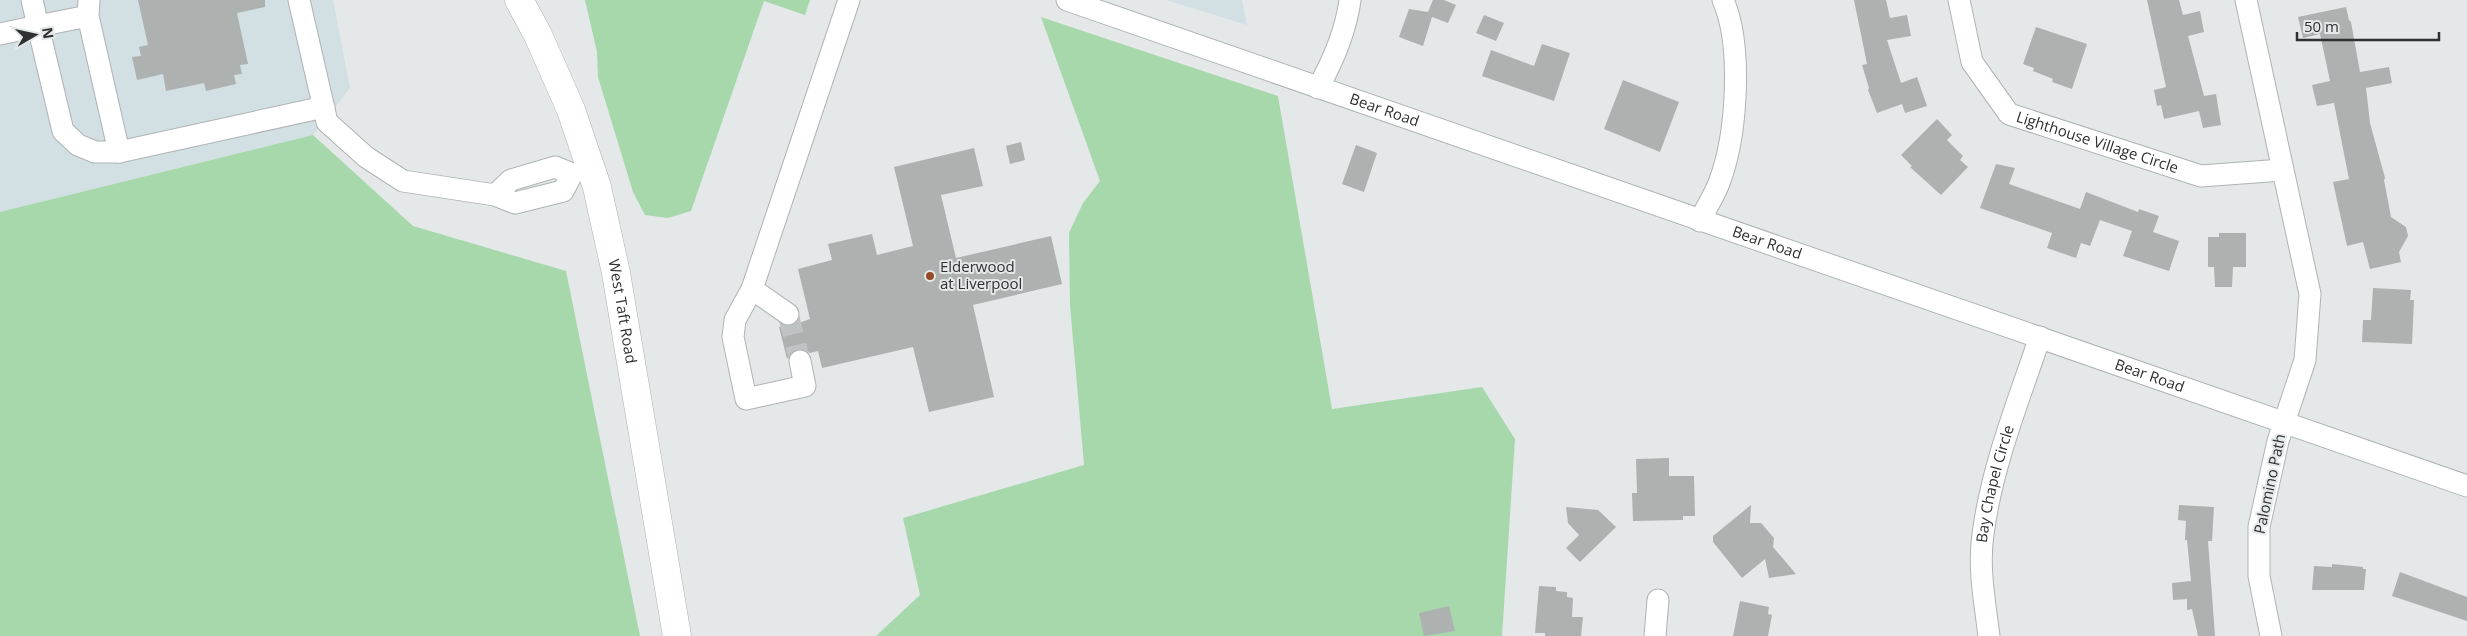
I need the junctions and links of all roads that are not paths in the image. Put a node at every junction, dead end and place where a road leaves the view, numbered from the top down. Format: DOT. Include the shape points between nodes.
graph roads {
  1 [pos="32,0"];
  2 [pos="299,0"];
  3 [pos="519,0"];
  4 [pos="849,0"];
  5 [pos="1067,0"];
  6 [pos="1350,0"];
  7 [pos="1722,0"];
  8 [pos="1959,0"];
  9 [pos="2246,0"];
  10 [pos="89,8"];
  11 [pos="38,26"];
  12 [pos="0,34"];
  13 [pos="1318,88"];
  14 [pos="324,107"];
  15 [pos="119,152"];
  16 [pos="2282,170"];
  17 [pos="582,172"];
  18 [pos="1700,221"];
  19 [pos="752,289"];
  20 [pos="788,314"];
  21 [pos="2040,337"];
  22 [pos="800,361"];
  23 [pos="2284,422"];
  24 [pos="2467,486"];
  25 [pos="1658,600"];
  26 [pos="677,636"];
  27 [pos="1655,636"];
  28 [pos="1989,636"];
  29 [pos="2271,636"];
  1 -- 11 [label="street"];
  2 -- 14 [label="street"];
  3 -- 17 [label="main road, West Taft Road" via="571,110"];
  4 -- 19 [label="street"];
  5 -- 13 [label="street, Bear Road"];
  6 -- 13 [label="street" via="1332,63"];
  7 -- 18 [label="street" via="1730,23 1736,78 1731,133 1720,182"];
  8 -- 16 [label="street, Lighthouse Village Circle" via="1972,62 2009,114 2201,176"];
  9 -- 16 [label="street"];
  10 -- 11 [label="street"];
  10 -- 15 [label="street"];
  11 -- 12 [label="street"];
  11 -- 15 [label="street" via="63,131 78,145 95,152"];
  13 -- 18 [label="street, Bear Road"];
  14 -- 15 [label="street"];
  14 -- 17 [label="street" via="327,122 366,157 403,181 495,195 515,203 563,191"];
  16 -- 23 [label="street" via="2310,294 2305,360"];
  17 -- 26 [label="main road, West Taft Road" via="616,273"];
  18 -- 21 [label="street, Bear Road"];
  19 -- 20 [label="street"];
  19 -- 22 [label="street" via="735,320 733,337 746,399 805,386"];
  21 -- 23 [label="street, Bear Road"];
  21 -- 28 [label="street, Bay Chapel Circle" via="1997,461 1983,535 1982,573"];
  23 -- 24 [label="street, Bear Road"];
  23 -- 29 [label="street, Palomino Path" via="2259,527 2259,576"];
  25 -- 27 [label="street"];
}
